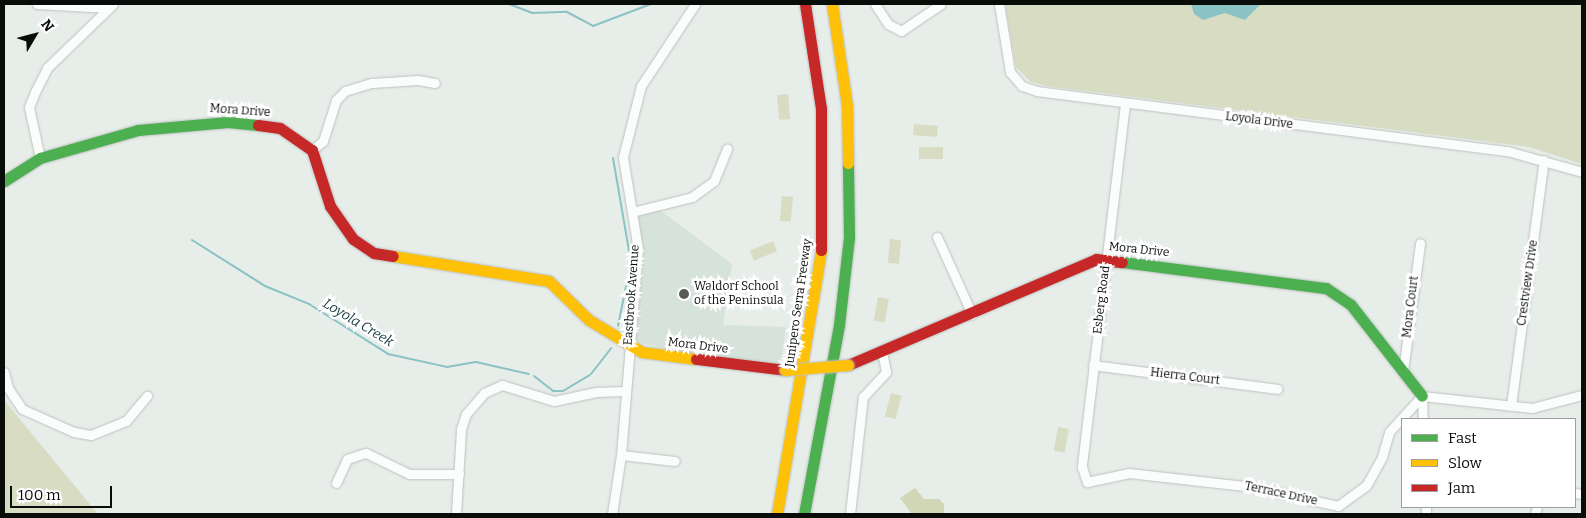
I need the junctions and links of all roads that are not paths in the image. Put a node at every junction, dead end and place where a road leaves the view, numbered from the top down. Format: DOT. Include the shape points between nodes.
graph roads {
  1 [pos="38,4"];
  2 [pos="695,4"];
  3 [pos="805,4"];
  4 [pos="832,4"];
  5 [pos="875,4"];
  6 [pos="940,4"];
  7 [pos="999,4"];
  8 [pos="111,6"];
  9 [pos="435,83"];
  10 [pos="1125,104"];
  11 [pos="727,148"];
  12 [pos="312,150"];
  13 [pos="40,158"];
  14 [pos="1544,160"];
  15 [pos="1582,172"];
  16 [pos="4,181"];
  17 [pos="632,212"];
  18 [pos="937,237"];
  19 [pos="1420,243"];
  20 [pos="1107,261"];
  21 [pos="972,314"];
  22 [pos="628,345"];
  23 [pos="882,351"];
  24 [pos="1094,365"];
  25 [pos="1403,371"];
  26 [pos="4,372"];
  27 [pos="1276,389"];
  28 [pos="624,392"];
  29 [pos="1582,395"];
  30 [pos="147,396"];
  31 [pos="1422,396"];
  32 [pos="1511,406"];
  33 [pos="1402,418"];
  34 [pos="1423,418"];
  35 [pos="1401,419"];
  36 [pos="621,455"];
  37 [pos="674,461"];
  38 [pos="1082,467"];
  39 [pos="459,474"];
  40 [pos="336,483"];
  41 [pos="1339,510"];
  42 [pos="456,514"];
  43 [pos="612,514"];
  44 [pos="777,514"];
  45 [pos="804,514"];
  46 [pos="850,514"];
  1 -- 8 [label="street"];
  2 -- 17 [label="street, Eastbrook Avenue" via="641,86 631,113 623,157"];
  3 -- 44 [label="main road, Junipero Serra Freeway" via="821,108 823,234 812,322"];
  4 -- 45 [label="main road" via="847,106 849,237 839,325"];
  5 -- 6 [label="street" via="888,24 901,31"];
  7 -- 10 [label="street, Loyola Drive" via="1007,63 1022,86 1052,94"];
  8 -- 13 [label="street" via="47,68 36,90 30,116"];
  9 -- 12 [label="street" via="418,80 372,83 345,91 336,100 323,140"];
  10 -- 14 [label="street, Loyola Drive" via="1507,150"];
  10 -- 20 [label="street, Esberg Road"];
  11 -- 17 [label="street" via="714,180 692,197"];
  12 -- 13 [label="main road, Mora Drive" via="280,128 200,122 138,130"];
  12 -- 22 [label="main road, Mora Drive" via="321,168 330,206 353,239 374,253 549,281 589,320"];
  13 -- 16 [label="main road, Mora Drive"];
  14 -- 15 [label="street, Loyola Drive"];
  14 -- 32 [label="street, Crestview Drive"];
  17 -- 22 [label="street, Eastbrook Avenue" via="638,249"];
  18 -- 21 [label="street"];
  19 -- 25 [label="street, Mora Court"];
  20 -- 21 [label="main road, Mora Drive" via="1096,259"];
  20 -- 24 [label="street, Esberg Road"];
  20 -- 25 [label="main road, Mora Drive" via="1326,288 1350,306"];
  21 -- 23 [label="main road, Mora Drive"];
  22 -- 23 [label="main road, Mora Drive, bridge" via="642,352 677,358 785,370 848,366"];
  22 -- 28 [label="street, Eastbrook Avenue"];
  23 -- 46 [label="street" via="886,372 863,397"];
  24 -- 27 [label="street, Hierra Court"];
  24 -- 38 [label="street, Esberg Road"];
  25 -- 31 [label="main road, Mora Drive"];
  26 -- 30 [label="street" via="8,388 22,409 74,432 92,435 126,421"];
  28 -- 36 [label="street, Eastbrook Avenue"];
  28 -- 39 [label="street" via="596,392 554,401 512,387 494,387 466,414 459,440"];
  29 -- 32 [label="street" via="1543,407"];
  31 -- 32 [label="street"];
  31 -- 33 [label="street, Terrace Drive"];
  31 -- 34 [label="street"];
  35 -- 41 [label="street, Terrace Drive" via="1389,432 1382,457 1366,486"];
  36 -- 37 [label="street"];
  36 -- 43 [label="street, Eastbrook Avenue"];
  38 -- 41 [label="street, Terrace Drive" via="1082,475 1090,483 1129,474 1253,486"];
  39 -- 40 [label="street" via="409,474 366,453 347,459"];
  39 -- 42 [label="street"];
}
